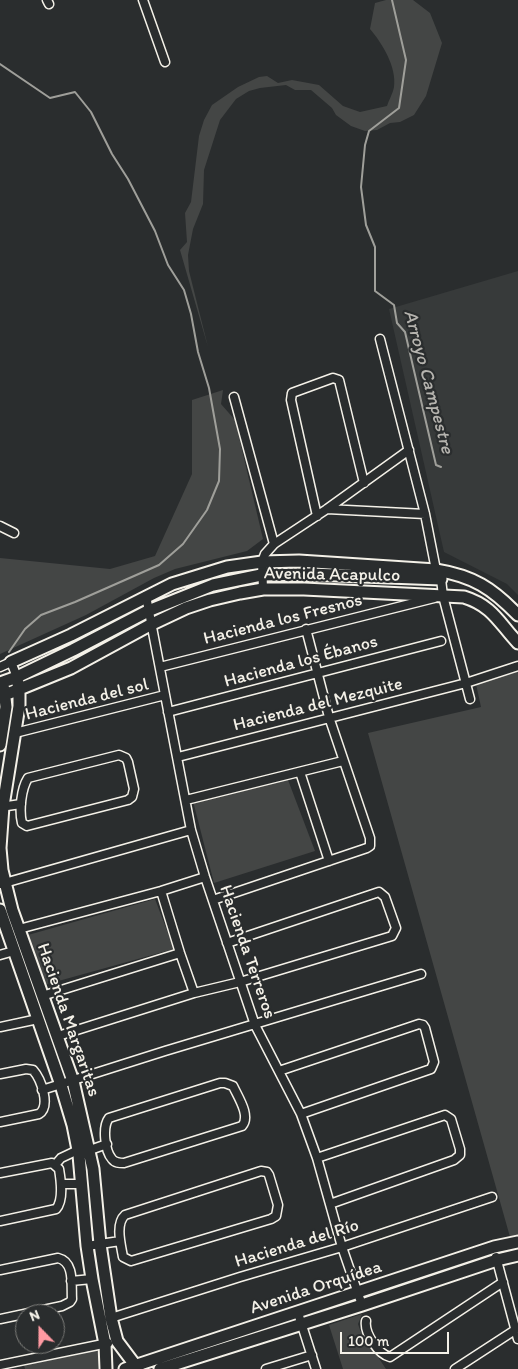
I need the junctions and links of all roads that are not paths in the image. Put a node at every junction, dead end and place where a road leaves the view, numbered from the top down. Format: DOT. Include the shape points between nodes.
graph roads {
  1 [pos="143,0"];
  2 [pos="165,62"];
  3 [pos="380,339"];
  4 [pos="234,397"];
  5 [pos="409,450"];
  6 [pos="364,483"];
  7 [pos="326,509"];
  8 [pos="425,514"];
  9 [pos="317,516"];
  10 [pos="0,526"];
  11 [pos="14,533"];
  12 [pos="274,544"];
  13 [pos="262,562"];
  14 [pos="438,574"];
  15 [pos="261,575"];
  16 [pos="263,590"];
  17 [pos="146,596"];
  18 [pos="443,596"];
  19 [pos="148,610"];
  20 [pos="518,615"];
  21 [pos="150,625"];
  22 [pos="306,630"];
  23 [pos="441,641"];
  24 [pos="518,643"];
  25 [pos="12,662"];
  26 [pos="518,666"];
  27 [pos="0,667"];
  28 [pos="160,667"];
  29 [pos="318,673"];
  30 [pos="17,677"];
  31 [pos="1,681"];
  32 [pos="466,683"];
  33 [pos="19,691"];
  34 [pos="165,696"];
  35 [pos="3,697"];
  36 [pos="470,699"];
  37 [pos="168,712"];
  38 [pos="329,717"];
  39 [pos="16,733"];
  40 [pos="0,745"];
  41 [pos="178,757"];
  42 [pos="344,761"];
  43 [pos="300,772"];
  44 [pos="186,800"];
  45 [pos="21,804"];
  46 [pos="1,806"];
  47 [pos="192,830"];
  48 [pos="329,860"];
  49 [pos="205,877"];
  50 [pos="2,884"];
  51 [pos="162,891"];
  52 [pos="213,900"];
  53 [pos="0,910"];
  54 [pos="19,929"];
  55 [pos="228,943"];
  56 [pos="14,951"];
  57 [pos="180,953"];
  58 [pos="0,955"];
  59 [pos="422,974"];
  60 [pos="240,982"];
  61 [pos="194,993"];
  62 [pos="42,996"];
  63 [pos="38,1019"];
  64 [pos="255,1025"];
  65 [pos="0,1027"];
  66 [pos="58,1036"];
  67 [pos="279,1071"];
  68 [pos="0,1074"];
  69 [pos="73,1081"];
  70 [pos="61,1085"];
  71 [pos="42,1090"];
  72 [pos="302,1114"];
  73 [pos="0,1122"];
  74 [pos="107,1144"];
  75 [pos="78,1150"];
  76 [pos="90,1150"];
  77 [pos="317,1158"];
  78 [pos="55,1164"];
  79 [pos="0,1173"];
  80 [pos="61,1184"];
  81 [pos="82,1184"];
  82 [pos="492,1197"];
  83 [pos="330,1204"];
  84 [pos="0,1221"];
  85 [pos="120,1241"];
  86 [pos="518,1242"];
  87 [pos="100,1244"];
  88 [pos="87,1246"];
  89 [pos="342,1247"];
  90 [pos="494,1248"];
  91 [pos="518,1255"];
  92 [pos="496,1260"];
  93 [pos="0,1270"];
  94 [pos="92,1279"];
  95 [pos="71,1281"];
  96 [pos="502,1282"];
  97 [pos="357,1293"];
  98 [pos="362,1305"];
  99 [pos="111,1318"];
  100 [pos="0,1319"];
  101 [pos="300,1319"];
  102 [pos="366,1322"];
  103 [pos="515,1330"];
  104 [pos="518,1340"];
  105 [pos="111,1342"];
  106 [pos="312,1355"];
  107 [pos="0,1365"];
  108 [pos="133,1368"];
  109 [pos="106,1369"];
  110 [pos="160,1369"];
  111 [pos="266,1369"];
  112 [pos="316,1369"];
  113 [pos="455,1369"];
  1 -- 2 [label="street"];
  3 -- 5 [label="street"];
  4 -- 12 [label="street"];
  5 -- 6 [label="street"];
  5 -- 8 [label="street"];
  6 -- 7 [label="street"];
  6 -- 9 [label="street" via="339,380 333,378 292,393"];
  7 -- 8 [label="street"];
  7 -- 9 [label="street"];
  8 -- 14 [label="street"];
  9 -- 12 [label="street"];
  10 -- 11 [label="street"];
  12 -- 13 [label="street"];
  13 -- 14 [label="street, Avenida Acapulco" via="299,561"];
  13 -- 15 [label="street"];
  13 -- 17 [label="street, Avenida Acapulco" via="196,576"];
  14 -- 15 [label="street, Avenida Acapulco"];
  14 -- 18 [label="street"];
  14 -- 20 [label="street, Avenida Acapulco" via="452,573 476,582 502,598"];
  15 -- 16 [label="street"];
  15 -- 19 [label="street, Avenida Acapulco" via="214,586"];
  16 -- 18 [label="street, Avenida Acapulco"];
  16 -- 21 [label="street, Avenida Acapulco" via="210,600"];
  17 -- 19 [label="street, Hacienda Terreros"];
  17 -- 25 [label="street, Avenida Acapulco"];
  18 -- 22 [label="street, Hacienda los Fresnos"];
  18 -- 24 [label="street, Avenida Acapulco" via="464,597 486,607"];
  18 -- 32 [label="street"];
  19 -- 21 [label="street, Hacienda Terreros"];
  19 -- 30 [label="street, Avenida Acapulco"];
  21 -- 28 [label="street, Hacienda Terreros"];
  21 -- 33 [label="street, Avenida Acapulco" via="71,668"];
  22 -- 28 [label="street, Hacienda los Fresnos"];
  22 -- 29 [label="street"];
  23 -- 29 [label="street, Hacienda los Ébanos"];
  25 -- 27 [label="street"];
  25 -- 30 [label="street, Hacienda Margaritas"];
  26 -- 32 [label="street, Hacienda del Mezquite"];
  28 -- 34 [label="street, Hacienda Terreros"];
  29 -- 37 [label="street, Hacienda los Ébanos"];
  29 -- 38 [label="street"];
  30 -- 31 [label="street"];
  30 -- 33 [label="street, Hacienda Margaritas"];
  31 -- 35 [label="street"];
  32 -- 36 [label="street"];
  32 -- 38 [label="street, Hacienda del Mezquite"];
  33 -- 35 [label="street, Avenida Acapulco"];
  33 -- 39 [label="street, Hacienda Margaritas"];
  34 -- 37 [label="street, Hacienda Terreros"];
  34 -- 39 [label="street, Hacienda del sol"];
  35 -- 40 [label="street" via="5,716"];
  37 -- 41 [label="street, Hacienda Terreros"];
  38 -- 41 [label="street, Hacienda del Mezquite"];
  38 -- 42 [label="street"];
  39 -- 46 [label="street, Hacienda Margaritas"];
  41 -- 44 [label="street, Hacienda Terreros"];
  42 -- 43 [label="street"];
  42 -- 48 [label="street" via="370,846"];
  43 -- 44 [label="street"];
  43 -- 48 [label="street"];
  44 -- 47 [label="street, Hacienda Terreros"];
  45 -- 45 [label="street" via="30,777 119,755 128,762 134,789 128,800 27,826 21,820"];
  45 -- 46 [label="street"];
  46 -- 50 [label="street, Hacienda Margaritas"];
  47 -- 49 [label="street, Hacienda Terreros"];
  47 -- 50 [label="street"];
  48 -- 52 [label="street"];
  49 -- 51 [label="street"];
  49 -- 52 [label="street, Hacienda Terreros"];
  50 -- 54 [label="street, Hacienda Margaritas"];
  51 -- 54 [label="street"];
  51 -- 57 [label="street"];
  52 -- 55 [label="street, Hacienda Terreros"];
  53 -- 56 [label="street, Hacienda Margaritas"];
  54 -- 62 [label="street, Hacienda Margaritas"];
  55 -- 60 [label="street, Hacienda Terreros"];
  55 -- 60 [label="street" via="379,892 385,897 396,928 392,936"];
  56 -- 58 [label="street"];
  56 -- 63 [label="street, Hacienda Margaritas"];
  57 -- 61 [label="street"];
  57 -- 62 [label="street"];
  59 -- 64 [label="street"];
  60 -- 61 [label="street"];
  60 -- 64 [label="street, Hacienda Terreros"];
  61 -- 66 [label="street"];
  62 -- 66 [label="street, Hacienda Margaritas"];
  63 -- 65 [label="street"];
  63 -- 70 [label="street, Hacienda Margaritas"];
  64 -- 67 [label="street, Hacienda Terreros"];
  64 -- 69 [label="street"];
  66 -- 69 [label="street, Hacienda Margaritas"];
  67 -- 72 [label="street, Hacienda Terreros"];
  67 -- 72 [label="street" via="419,1024 425,1028 434,1062 431,1069"];
  68 -- 71 [label="street" via="33,1070"];
  69 -- 70 [label="street"];
  69 -- 76 [label="street, Hacienda Margaritas"];
  70 -- 71 [label="street"];
  70 -- 75 [label="street, Hacienda Margaritas"];
  71 -- 73 [label="street" via="45,1104 42,1112"];
  72 -- 77 [label="street, Hacienda Terreros"];
  74 -- 74 [label="street" via="105,1127 112,1116 220,1084 233,1086 246,1116 245,1123 238,1128 124,1163 111,1158"];
  74 -- 76 [label="street"];
  75 -- 78 [label="street"];
  75 -- 81 [label="street, Hacienda Margaritas"];
  76 -- 87 [label="street, Hacienda Margaritas"];
  77 -- 83 [label="street, Hacienda Terreros"];
  77 -- 83 [label="street" via="445,1115 451,1119 460,1149 460,1155 454,1160"];
  78 -- 79 [label="street"];
  78 -- 80 [label="street"];
  80 -- 81 [label="street"];
  80 -- 84 [label="street" via="56,1209"];
  81 -- 88 [label="street, Hacienda Margaritas"];
  82 -- 89 [label="street, Hacienda del Río"];
  83 -- 89 [label="street, Hacienda Terreros"];
  85 -- 85 [label="street" via="123,1257 131,1261 271,1219 276,1216 278,1205 269,1174 261,1171 125,1215 120,1221"];
  85 -- 87 [label="street"];
  86 -- 90 [label="street, Avenida Orquídea"];
  87 -- 88 [label="street"];
  87 -- 99 [label="street, Hacienda Margaritas"];
  88 -- 94 [label="street, Hacienda Margaritas"];
  89 -- 97 [label="street, Hacienda Terreros"];
  89 -- 99 [label="street, Hacienda del Río"];
  90 -- 92 [label="street"];
  90 -- 97 [label="street, Avenida Orquídea"];
  91 -- 92 [label="street, Avenida Orquídea"];
  92 -- 96 [label="street"];
  92 -- 98 [label="street, Avenida Orquídea"];
  93 -- 95 [label="street" via="58,1258 69,1266"];
  94 -- 95 [label="street"];
  94 -- 105 [label="street, Hacienda Margaritas"];
  95 -- 100 [label="street" via="72,1299 67,1305"];
  96 -- 102 [label="street" via="390,1357 384,1355 368,1336"];
  96 -- 103 [label="street"];
  97 -- 98 [label="street, Hacienda Terreros"];
  97 -- 101 [label="street, Avenida Orquídea"];
  98 -- 101 [label="street, Avenida Orquídea"];
  99 -- 105 [label="street, Hacienda Margaritas"];
  101 -- 106 [label="street"];
  101 -- 108 [label="street, Avenida Orquídea"];
  101 -- 110 [label="street, Avenida Orquídea"];
  103 -- 104 [label="street"];
  103 -- 113 [label="street"];
  105 -- 107 [label="street"];
  105 -- 108 [label="street, Hacienda Margaritas"];
  105 -- 109 [label="street, Hacienda Margaritas"];
  106 -- 111 [label="street"];
  106 -- 112 [label="street"];
}
